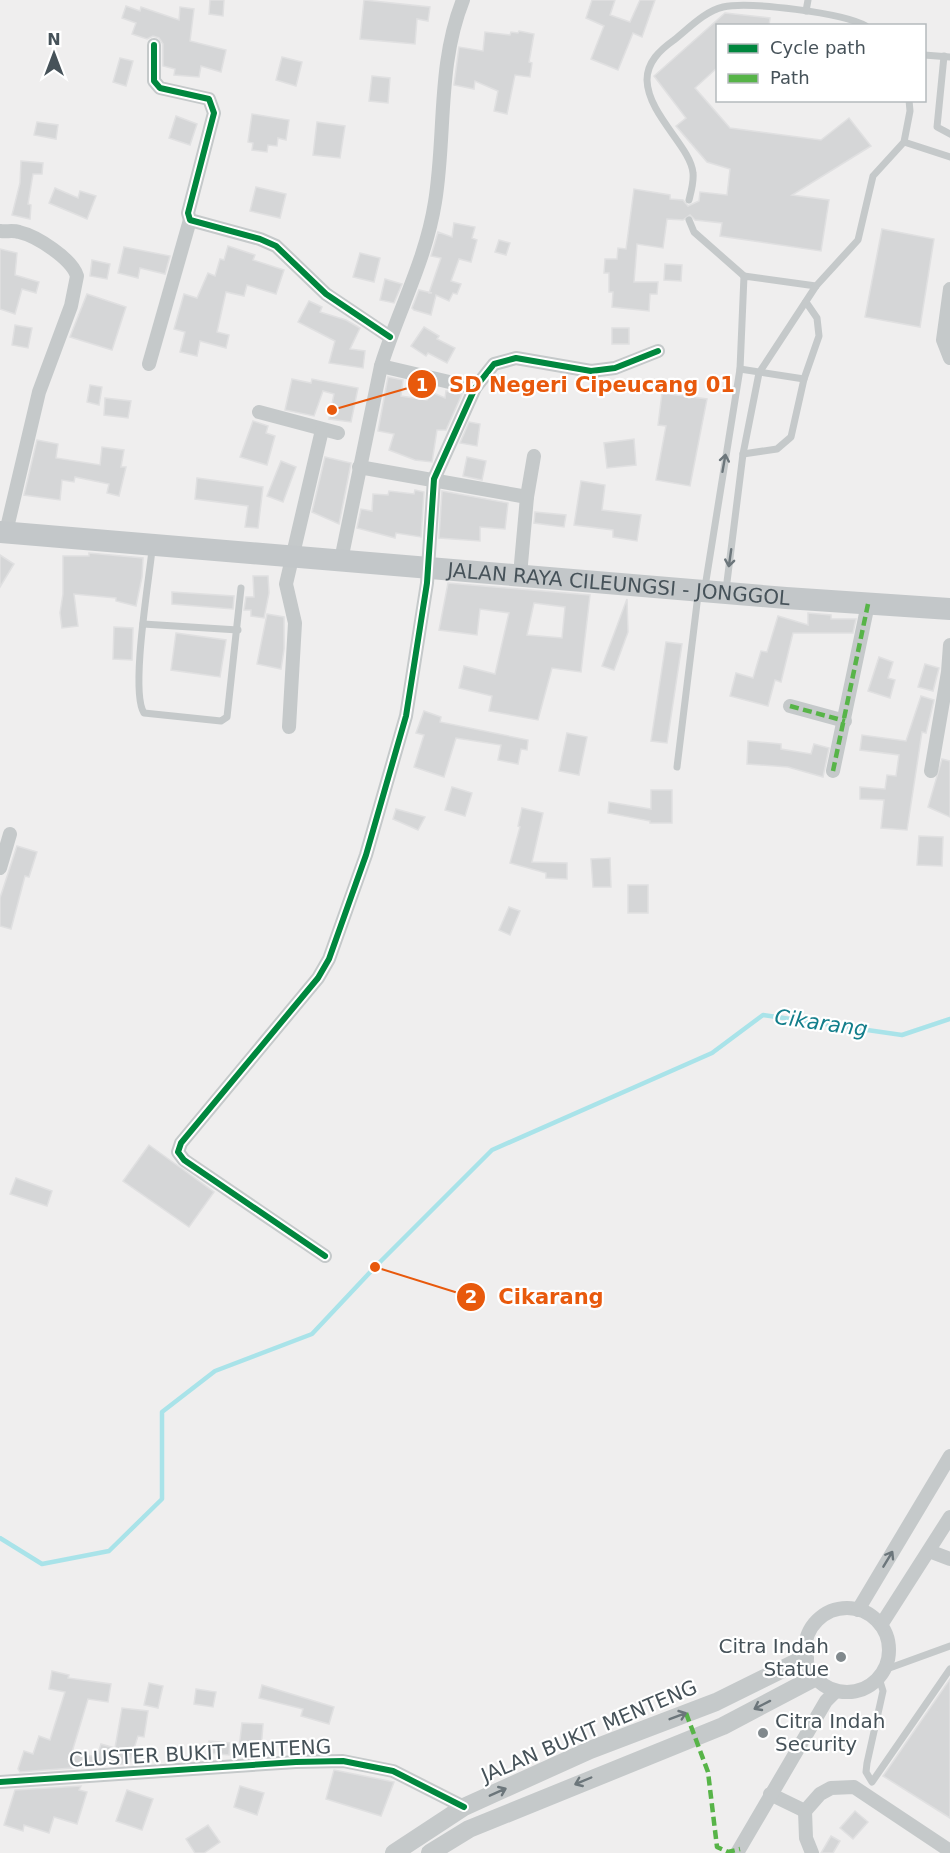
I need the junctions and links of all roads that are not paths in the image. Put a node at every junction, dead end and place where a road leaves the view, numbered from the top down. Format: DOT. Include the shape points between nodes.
graph roads {
  1 [pos="463,0"];
  2 [pos="808,0"];
  3 [pos="806,11"];
  4 [pos="862,24"];
  5 [pos="154,45"];
  6 [pos="926,55"];
  7 [pos="947,57"];
  8 [pos="909,102"];
  9 [pos="950,134"];
  10 [pos="903,142"];
  11 [pos="950,157"];
  12 [pos="689,200"];
  13 [pos="190,220"];
  14 [pos="689,220"];
  15 [pos="0,231"];
  16 [pos="744,276"];
  17 [pos="816,286"];
  18 [pos="950,289"];
  19 [pos="806,303"];
  20 [pos="390,337"];
  21 [pos="658,351"];
  22 [pos="950,358"];
  23 [pos="148,364"];
  24 [pos="381,366"];
  25 [pos="740,369"];
  26 [pos="759,372"];
  27 [pos="804,379"];
  28 [pos="475,388"];
  29 [pos="259,412"];
  30 [pos="322,430"];
  31 [pos="338,433"];
  32 [pos="743,454"];
  33 [pos="534,456"];
  34 [pos="359,467"];
  35 [pos="434,479"];
  36 [pos="527,497"];
  37 [pos="3,532"];
  38 [pos="153,544"];
  39 [pos="292,557"];
  40 [pos="341,560"];
  41 [pos="428,568"];
  42 [pos="520,575"];
  43 [pos="241,588"];
  44 [pos="710,590"];
  45 [pos="868,604"];
  46 [pos="950,609"];
  47 [pos="143,624"];
  48 [pos="238,630"];
  49 [pos="950,645"];
  50 [pos="790,706"];
  51 [pos="845,721"];
  52 [pos="289,727"];
  53 [pos="677,767"];
  54 [pos="832,771"];
  55 [pos="931,771"];
  56 [pos="10,834"];
  57 [pos="0,868"];
  58 [pos="325,1256"];
  59 [pos="950,1455"];
  60 [pos="950,1517"];
  61 [pos="929,1551"];
  62 [pos="950,1559"];
  63 [pos="858,1610"];
  64 [pos="881,1625"];
  65 [pos="950,1646"];
  66 [pos="805,1658"];
  67 [pos="950,1669"];
  68 [pos="882,1674"];
  69 [pos="814,1678"];
  70 [pos="836,1691"];
  71 [pos="0,1782"];
  72 [pos="770,1794"];
  73 [pos="464,1807"];
  74 [pos="805,1811"];
  75 [pos="950,1851"];
  76 [pos="394,1853"];
  77 [pos="430,1853"];
  78 [pos="737,1853"];
  79 [pos="812,1853"];
  1 -- 20 [label="street" via="447,54 435,204 412,286"];
  2 -- 3 [label="lane"];
  3 -- 4 [label="lane" via="846,16"];
  3 -- 12 [label="lane" via="722,7 664,47 650,65 650,96 692,167"];
  5 -- 13 [label="street" via="154,81 160,88 209,99 213,107 188,213"];
  6 -- 7 [label="lane"];
  7 -- 9 [label="lane" via="937,127"];
  8 -- 10 [label="lane"];
  10 -- 11 [label="lane"];
  10 -- 17 [label="lane" via="873,176 858,240"];
  13 -- 20 [label="street" via="276,246 326,294"];
  13 -- 23 [label="street"];
  14 -- 16 [label="lane" via="694,232"];
  15 -- 37 [label="street" via="30,237 68,260 77,276 71,306 39,392"];
  16 -- 17 [label="lane"];
  16 -- 25 [label="lane"];
  17 -- 19 [label="lane"];
  18 -- 22 [label="street" via="943,340"];
  19 -- 26 [label="lane"];
  19 -- 27 [label="lane" via="820,329"];
  20 -- 24 [label="street"];
  21 -- 28 [label="street" via="615,368 591,371 504,359 494,364"];
  24 -- 28 [label="street"];
  24 -- 34 [label="street"];
  25 -- 26 [label="lane"];
  44 -- 25 [label="lane, one-way"];
  26 -- 27 [label="lane"];
  26 -- 32 [label="lane"];
  27 -- 32 [label="lane" via="789,441 769,451"];
  28 -- 35 [label="street"];
  29 -- 30 [label="street"];
  30 -- 31 [label="street"];
  30 -- 39 [label="street"];
  32 -- 44 [label="lane, one-way"];
  33 -- 36 [label="street"];
  34 -- 35 [label="street"];
  34 -- 40 [label="street"];
  35 -- 36 [label="street"];
  35 -- 41 [label="street"];
  36 -- 42 [label="street"];
  37 -- 38 [label="main road, JALAN RAYA CILEUNGSI - JONGGOL"];
  38 -- 39 [label="main road, JALAN RAYA CILEUNGSI - JONGGOL"];
  38 -- 47 [label="lane"];
  39 -- 40 [label="main road, JALAN RAYA CILEUNGSI - JONGGOL"];
  39 -- 52 [label="street" via="286,584 296,624"];
  40 -- 41 [label="main road, JALAN RAYA CILEUNGSI - JONGGOL"];
  41 -- 42 [label="main road, JALAN RAYA CILEUNGSI - JONGGOL"];
  41 -- 58 [label="street" via="406,716 366,855 329,958 318,978 181,1143 178,1152 184,1160"];
  42 -- 44 [label="main road, JALAN RAYA CILEUNGSI - JONGGOL"];
  43 -- 48 [label="lane"];
  44 -- 45 [label="main road, JALAN RAYA CILEUNGSI - JONGGOL"];
  44 -- 53 [label="lane"];
  45 -- 46 [label="main road, JALAN RAYA CILEUNGSI - JONGGOL"];
  45 -- 51 [label="street"];
  47 -- 48 [label="lane"];
  47 -- 48 [label="lane" via="139,698 144,713 221,722 230,712"];
  49 -- 55 [label="street"];
  50 -- 51 [label="street"];
  51 -- 54 [label="street"];
  56 -- 57 [label="street"];
  63 -- 59 [label="street, one-way"];
  60 -- 61 [label="street"];
  61 -- 62 [label="street"];
  61 -- 64 [label="street"];
  63 -- 64 [label="street"];
  63 -- 66 [label="street" via="830,1612 815,1623 806,1639"];
  64 -- 68 [label="street" via="889,1652"];
  65 -- 68 [label="lane"];
  66 -- 69 [label="street"];
  73 -- 66 [label="street, JALAN BUKIT MENTENG, one-way" via="590,1750 716,1702"];
  67 -- 68 [label="lane" via="872,1782 866,1772 883,1691"];
  68 -- 70 [label="street" via="864,1689"];
  69 -- 70 [label="street"];
  69 -- 77 [label="street, one-way" via="723,1726 469,1829"];
  70 -- 72 [label="street" via="826,1701"];
  71 -- 73 [label="street, CLUSTER BUKIT MENTENG" via="343,1761 404,1775"];
  72 -- 74 [label="street"];
  72 -- 78 [label="street"];
  73 -- 76 [label="street, JALAN BUKIT MENTENG"];
  74 -- 75 [label="street" via="831,1788 854,1787"];
  74 -- 79 [label="street" via="805,1831"];
}
